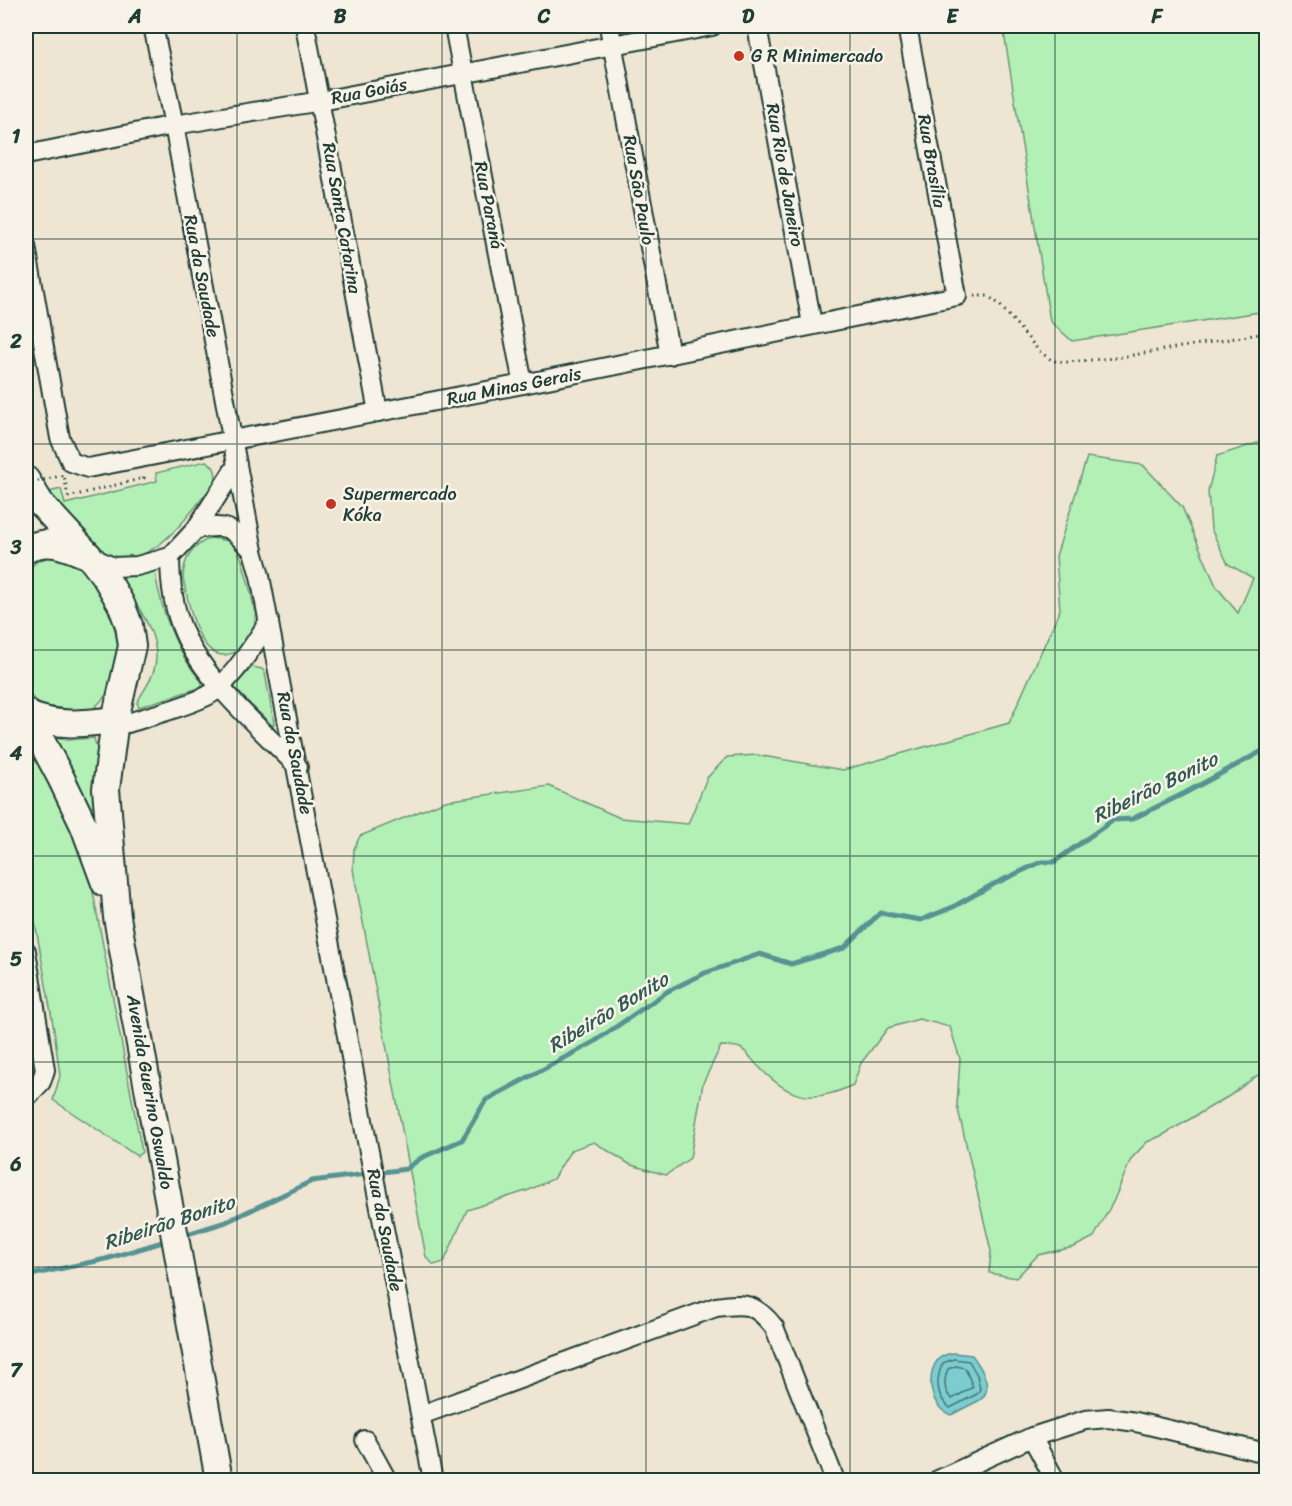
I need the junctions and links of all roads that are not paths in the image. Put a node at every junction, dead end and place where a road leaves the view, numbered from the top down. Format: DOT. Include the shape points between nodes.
graph roads {
  1 [pos="153,26"];
  2 [pos="305,26"];
  3 [pos="454,26"];
  4 [pos="609,26"];
  5 [pos="712,26"];
  6 [pos="757,26"];
  7 [pos="908,26"];
  8 [pos="613,44"];
  9 [pos="463,72"];
  10 [pos="321,101"];
  11 [pos="174,125"];
  12 [pos="26,155"];
  13 [pos="26,246"];
  14 [pos="957,296"];
  15 [pos="812,324"];
  16 [pos="670,355"];
  17 [pos="523,384"];
  18 [pos="378,412"];
  19 [pos="233,441"];
  20 [pos="237,465"];
  21 [pos="26,482"];
  22 [pos="196,529"];
  23 [pos="26,550"];
  24 [pos="254,551"];
  25 [pos="170,556"];
  26 [pos="90,557"];
  27 [pos="269,621"];
  28 [pos="220,686"];
  29 [pos="26,714"];
  30 [pos="115,720"];
  31 [pos="298,767"];
  32 [pos="117,917"];
  33 [pos="26,951"];
  34 [pos="27,1097"];
  35 [pos="421,1415"];
  36 [pos="1032,1437"];
  37 [pos="365,1440"];
  38 [pos="1266,1454"];
  39 [pos="219,1480"];
  40 [pos="387,1480"];
  41 [pos="434,1480"];
  42 [pos="835,1480"];
  43 [pos="938,1480"];
  44 [pos="1055,1480"];
  1 -- 11 [label="street, Rua da Saudade"];
  2 -- 10 [label="street, Rua Santa Catarina"];
  3 -- 9 [label="street, Rua Paraná"];
  4 -- 8 [label="street, Rua São Paulo"];
  5 -- 8 [label="street, Rua Goiás"];
  6 -- 15 [label="street, Rua Rio de Janeiro"];
  7 -- 14 [label="street, Rua Brasília"];
  8 -- 9 [label="street, Rua Goiás"];
  8 -- 16 [label="street, Rua São Paulo"];
  9 -- 10 [label="street, Rua Goiás"];
  9 -- 17 [label="street, Rua Paraná"];
  10 -- 11 [label="street, Rua Goiás"];
  10 -- 18 [label="street, Rua Santa Catarina"];
  11 -- 12 [label="street, Rua Goiás"];
  11 -- 19 [label="street, Rua da Saudade"];
  13 -- 19 [label="street, Rua Minas Gerais" via="60,438 71,462 88,468"];
  14 -- 15 [label="street, Rua Minas Gerais"];
  15 -- 16 [label="street, Rua Minas Gerais"];
  16 -- 17 [label="street, Rua Minas Gerais"];
  17 -- 18 [label="street, Rua Minas Gerais"];
  18 -- 19 [label="street, Rua Minas Gerais"];
  19 -- 20 [label="street, Rua da Saudade"];
  20 -- 22 [label="street"];
  20 -- 24 [label="street, Rua da Saudade"];
  21 -- 26 [label="main road, Avenida Guerino Oswaldo"];
  22 -- 24 [label="street" via="232,529"];
  22 -- 25 [label="street"];
  23 -- 26 [label="main road" via="42,543 58,543"];
  24 -- 27 [label="street, Rua da Saudade"];
  25 -- 26 [label="street" via="137,566 113,567"];
  25 -- 28 [label="street" via="170,585 184,635"];
  26 -- 30 [label="main road, Avenida Guerino Oswaldo" via="121,604 129,625 132,646"];
  27 -- 28 [label="street" via="254,647"];
  27 -- 31 [label="street, Rua da Saudade"];
  28 -- 30 [label="street" via="208,695 128,723"];
  28 -- 31 [label="street"];
  29 -- 30 [label="main road" via="78,725"];
  29 -- 32 [label="main road, Avenida Guerino Oswaldo" via="84,826"];
  30 -- 32 [label="main road, Avenida Guerino Oswaldo" via="106,789"];
  31 -- 35 [label="street, Rua da Saudade"];
  32 -- 39 [label="main road, Avenida Guerino Oswaldo"];
  33 -- 34 [label="street" via="45,1070 41,1082"];
  35 -- 41 [label="street, Rua da Saudade"];
  35 -- 42 [label="street" via="716,1307 751,1306 763,1312 774,1327"];
  36 -- 38 [label="street" via="1085,1420 1108,1418"];
  36 -- 43 [label="street"];
  36 -- 44 [label="street"];
  37 -- 40 [label="street"];
}
